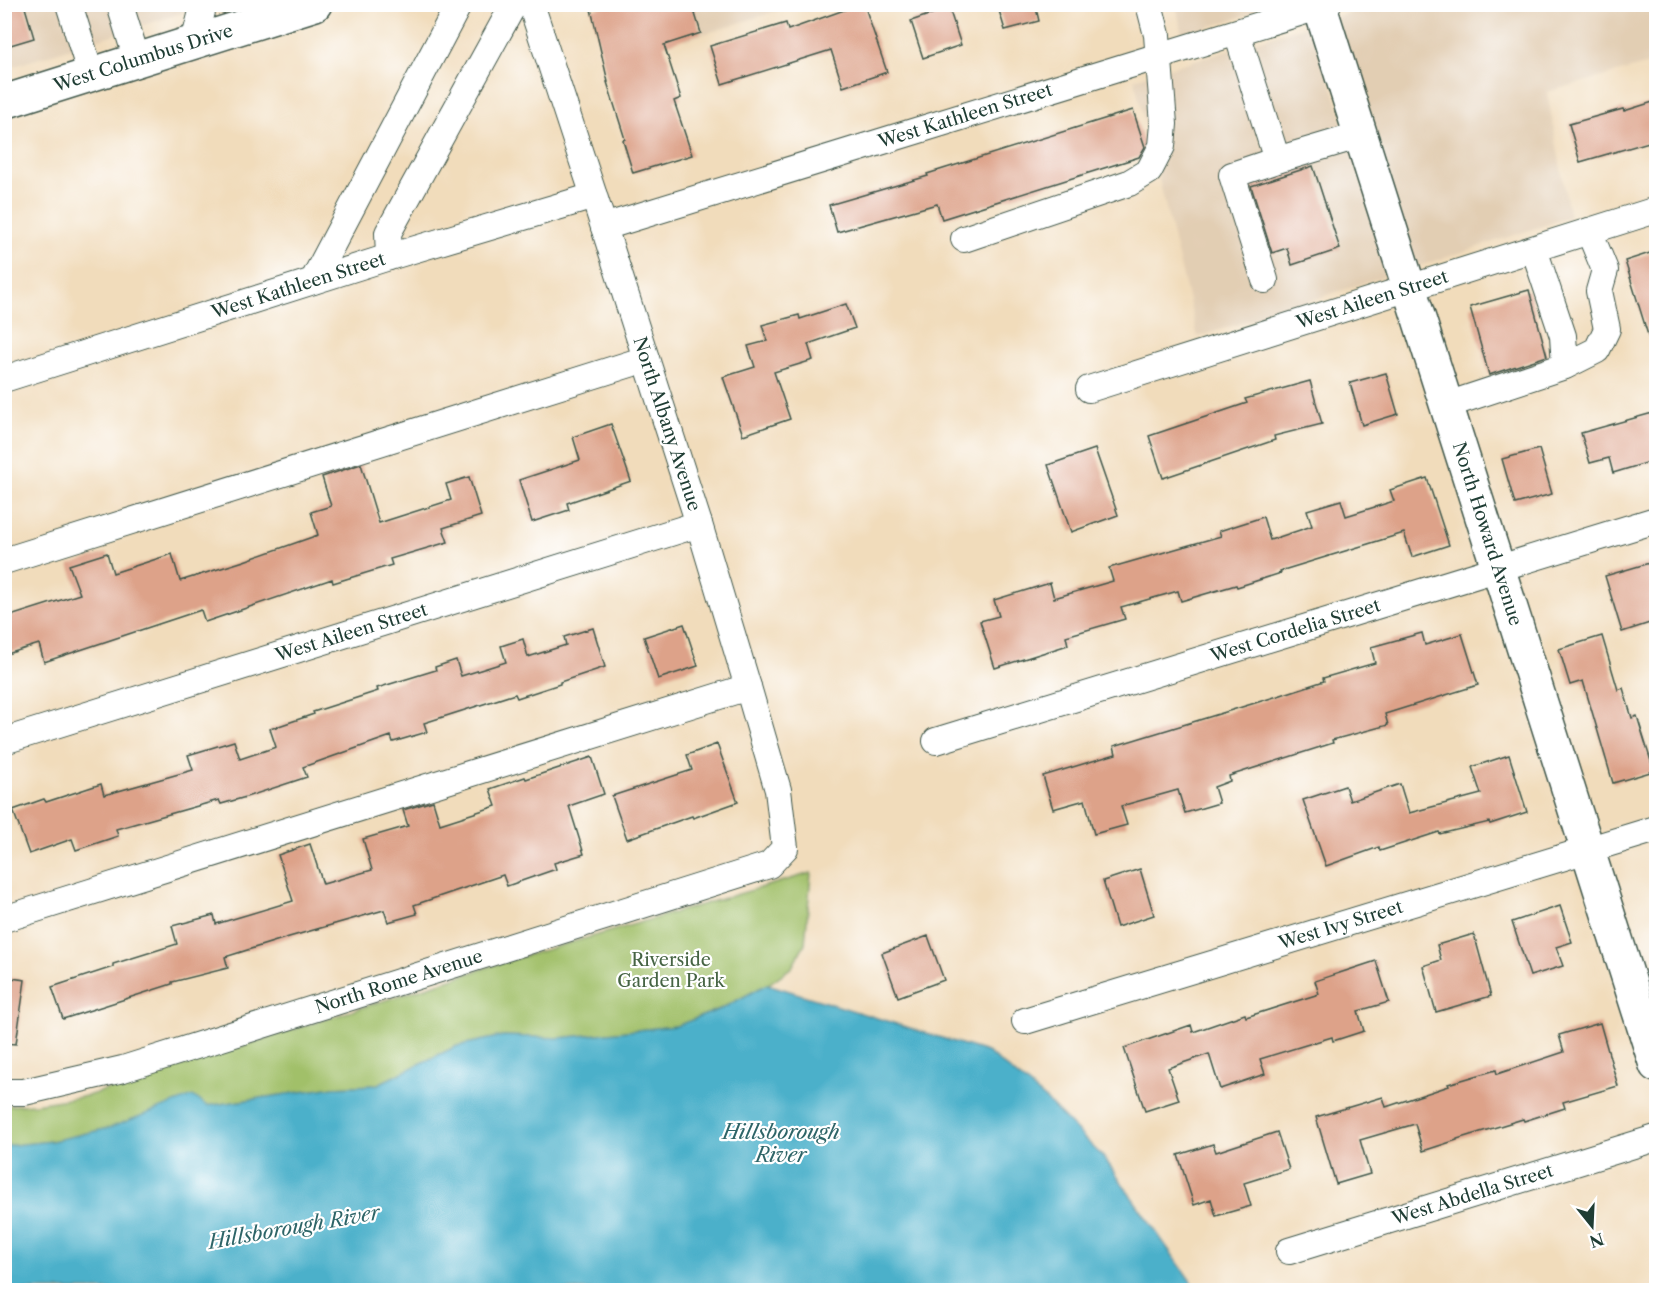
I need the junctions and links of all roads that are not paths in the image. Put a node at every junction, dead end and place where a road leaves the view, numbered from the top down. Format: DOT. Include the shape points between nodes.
graph roads {
  1 [pos="69,4"];
  2 [pos="204,4"];
  3 [pos="315,4"];
  4 [pos="459,4"];
  5 [pos="514,4"];
  6 [pos="531,4"];
  7 [pos="1149,4"];
  8 [pos="120,5"];
  9 [pos="1322,5"];
  10 [pos="281,10"];
  11 [pos="1238,33"];
  12 [pos="194,42"];
  13 [pos="1158,57"];
  14 [pos="137,60"];
  15 [pos="91,75"];
  16 [pos="4,102"];
  17 [pos="1361,135"];
  18 [pos="1277,160"];
  19 [pos="594,196"];
  20 [pos="1656,210"];
  21 [pos="604,227"];
  22 [pos="1589,231"];
  23 [pos="964,239"];
  24 [pos="1534,249"];
  25 [pos="389,257"];
  26 [pos="1265,280"];
  27 [pos="313,281"];
  28 [pos="1409,288"];
  29 [pos="646,359"];
  30 [pos="1565,366"];
  31 [pos="4,379"];
  32 [pos="1089,389"];
  33 [pos="1447,405"];
  34 [pos="1656,520"];
  35 [pos="699,524"];
  36 [pos="4,561"];
  37 [pos="1499,569"];
  38 [pos="748,687"];
  39 [pos="4,741"];
  40 [pos="936,741"];
  41 [pos="1656,829"];
  42 [pos="785,848"];
  43 [pos="1588,850"];
  44 [pos="4,919"];
  45 [pos="1025,1021"];
  46 [pos="1656,1065"];
  47 [pos="4,1092"];
  48 [pos="1656,1138"];
  49 [pos="1289,1251"];
  1 -- 15 [label="street"];
  2 -- 12 [label="street"];
  3 -- 10 [label="main road, West Columbus Drive"];
  4 -- 27 [label="street"];
  5 -- 25 [label="street" via="388,233"];
  6 -- 19 [label="street, North Albany Avenue"];
  7 -- 13 [label="street"];
  8 -- 14 [label="street"];
  9 -- 11 [label="street, West Kathleen Street"];
  9 -- 17 [label="main road, North Howard Avenue"];
  10 -- 12 [label="main road, West Columbus Drive"];
  11 -- 13 [label="street, West Kathleen Street"];
  11 -- 18 [label="street"];
  12 -- 14 [label="main road, West Columbus Drive"];
  13 -- 21 [label="street, West Kathleen Street"];
  13 -- 23 [label="street" via="1164,124 1162,146 1149,171 1129,183"];
  14 -- 15 [label="main road, West Columbus Drive"];
  15 -- 16 [label="main road, West Columbus Drive"];
  17 -- 18 [label="street"];
  17 -- 28 [label="main road, North Howard Avenue"];
  18 -- 26 [label="street" via="1232,175"];
  19 -- 21 [label="street, North Albany Avenue"];
  19 -- 25 [label="street, West Kathleen Street"];
  20 -- 22 [label="street, West Aileen Street"];
  21 -- 29 [label="street, North Albany Avenue"];
  22 -- 24 [label="street, West Aileen Street"];
  22 -- 30 [label="street" via="1605,270 1599,291 1607,329 1597,350"];
  24 -- 28 [label="street, West Aileen Street"];
  24 -- 30 [label="street" via="1563,336"];
  25 -- 27 [label="street, West Kathleen Street"];
  27 -- 31 [label="street, West Kathleen Street"];
  28 -- 32 [label="street, West Aileen Street"];
  28 -- 33 [label="main road, North Howard Avenue"];
  29 -- 35 [label="street, North Albany Avenue"];
  29 -- 36 [label="street"];
  30 -- 33 [label="street"];
  33 -- 37 [label="main road, North Howard Avenue"];
  34 -- 37 [label="street, West Cordelia Street"];
  35 -- 38 [label="street, North Albany Avenue"];
  35 -- 39 [label="street, West Aileen Street"];
  37 -- 40 [label="street, West Cordelia Street"];
  37 -- 43 [label="main road, North Howard Avenue"];
  38 -- 42 [label="street, North Albany Avenue" via="778,790"];
  38 -- 44 [label="street"];
  41 -- 43 [label="street, West Ivy Street"];
  42 -- 47 [label="street, North Rome Avenue" via="769,865 146,1062 24,1092"];
  43 -- 45 [label="street, West Ivy Street"];
  43 -- 46 [label="main road, North Howard Avenue"];
  48 -- 49 [label="street, West Abdella Street"];
}
